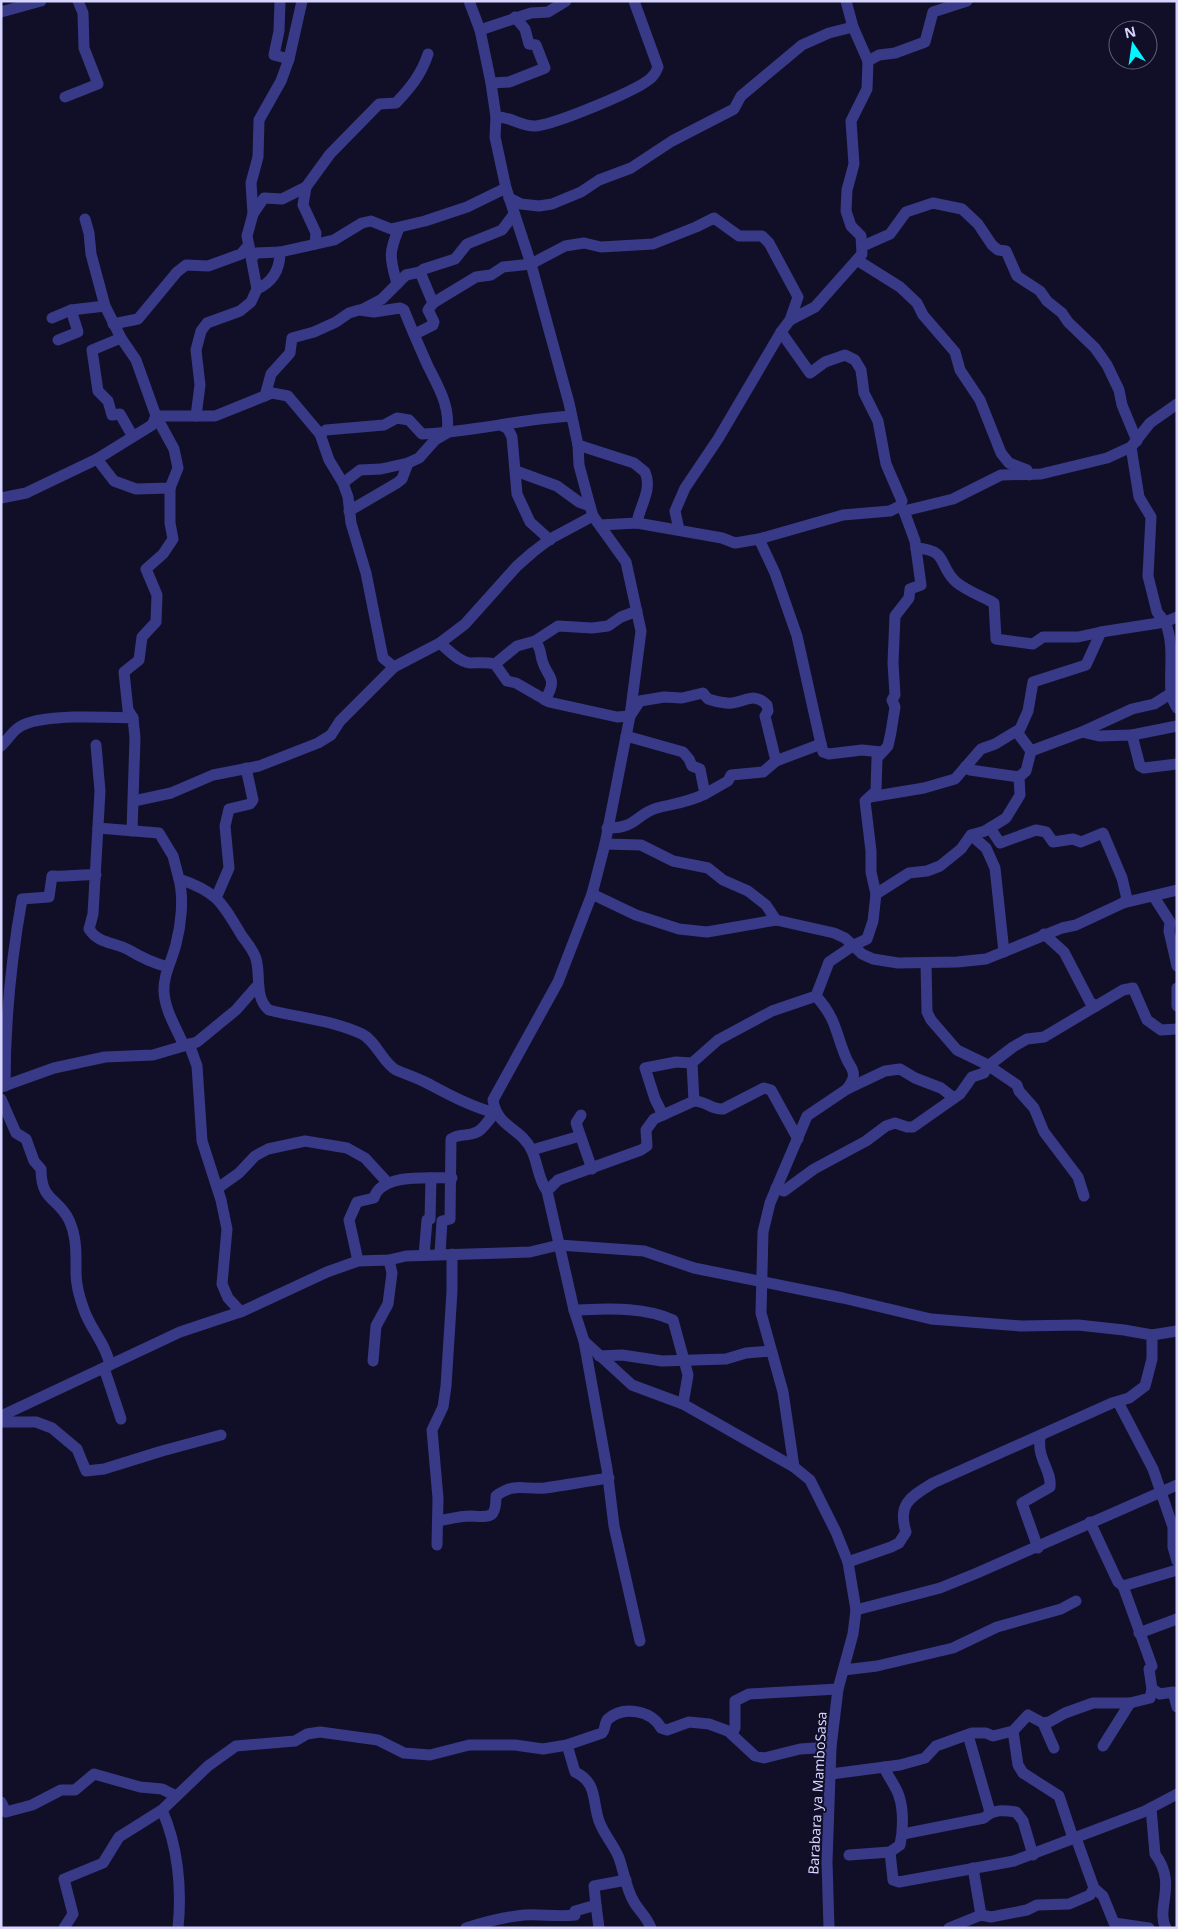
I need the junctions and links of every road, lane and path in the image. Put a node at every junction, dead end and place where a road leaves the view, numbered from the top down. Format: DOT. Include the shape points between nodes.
graph roads {
  1 [pos="41,1"];
  2 [pos="78,1"];
  3 [pos="280,1"];
  4 [pos="302,1"];
  5 [pos="469,1"];
  6 [pos="566,1"];
  7 [pos="634,1"];
  8 [pos="846,1"];
  9 [pos="968,1"];
  10 [pos="1,12"];
  11 [pos="515,17"];
  12 [pos="853,27"];
  13 [pos="480,30"];
  14 [pos="428,54"];
  15 [pos="289,59"];
  16 [pos="868,61"];
  17 [pos="491,83"];
  18 [pos="65,96"];
  19 [pos="496,116"];
  20 [pos="306,187"];
  21 [pos="508,193"];
  22 [pos="253,214"];
  23 [pos="514,214"];
  24 [pos="85,219"];
  25 [pos="399,228"];
  26 [pos="315,244"];
  27 [pos="249,245"];
  28 [pos="863,246"];
  29 [pos="280,252"];
  30 [pos="252,258"];
  31 [pos="857,260"];
  32 [pos="531,264"];
  33 [pos="420,272"];
  34 [pos="397,284"];
  35 [pos="257,289"];
  36 [pos="433,303"];
  37 [pos="105,306"];
  38 [pos="363,309"];
  39 [pos="71,310"];
  40 [pos="52,318"];
  41 [pos="790,320"];
  42 [pos="114,324"];
  43 [pos="781,332"];
  44 [pos="416,334"];
  45 [pos="120,338"];
  46 [pos="58,340"];
  47 [pos="265,396"];
  48 [pos="1177,404"];
  49 [pos="156,416"];
  50 [pos="196,416"];
  51 [pos="570,416"];
  52 [pos="501,425"];
  53 [pos="447,433"];
  54 [pos="320,434"];
  55 [pos="132,435"];
  56 [pos="1134,444"];
  57 [pos="578,445"];
  58 [pos="97,459"];
  59 [pos="408,463"];
  60 [pos="516,472"];
  61 [pos="1029,475"];
  62 [pos="343,483"];
  63 [pos="170,488"];
  64 [pos="1,498"];
  65 [pos="902,509"];
  66 [pos="349,511"];
  67 [pos="594,516"];
  68 [pos="637,523"];
  69 [pos="679,530"];
  70 [pos="759,539"];
  71 [pos="550,540"];
  72 [pos="916,548"];
  73 [pos="637,611"];
  74 [pos="1177,616"];
  75 [pos="1165,622"];
  76 [pos="1101,632"];
  77 [pos="535,641"];
  78 [pos="440,643"];
  79 [pos="495,664"];
  80 [pos="394,667"];
  81 [pos="1170,694"];
  82 [pos="545,700"];
  83 [pos="1177,708"];
  84 [pos="630,716"];
  85 [pos="133,718"];
  86 [pos="1177,726"];
  87 [pos="1017,732"];
  88 [pos="1082,732"];
  89 [pos="1132,735"];
  90 [pos="626,736"];
  91 [pos="821,744"];
  92 [pos="96,745"];
  93 [pos="1,746"];
  94 [pos="1031,751"];
  95 [pos="881,752"];
  96 [pos="776,761"];
  97 [pos="1177,764"];
  98 [pos="966,766"];
  99 [pos="246,768"];
  100 [pos="1019,777"];
  101 [pos="705,794"];
  102 [pos="870,797"];
  103 [pos="134,801"];
  104 [pos="98,828"];
  105 [pos="607,828"];
  106 [pos="990,828"];
  107 [pos="132,831"];
  108 [pos="971,835"];
  109 [pos="605,844"];
  110 [pos="96,875"];
  111 [pos="179,879"];
  112 [pos="1177,890"];
  113 [pos="592,894"];
  114 [pos="876,894"];
  115 [pos="1154,897"];
  116 [pos="216,898"];
  117 [pos="1123,903"];
  118 [pos="776,920"];
  119 [pos="1044,934"];
  120 [pos="854,945"];
  121 [pos="1004,952"];
  122 [pos="926,963"];
  123 [pos="1177,966"];
  124 [pos="168,967"];
  125 [pos="258,985"];
  126 [pos="1177,988"];
  127 [pos="816,996"];
  128 [pos="1096,1006"];
  129 [pos="1177,1006"];
  130 [pos="1177,1030"];
  131 [pos="187,1045"];
  132 [pos="692,1062"];
  133 [pos="988,1066"];
  134 [pos="3,1086"];
  135 [pos="847,1089"];
  136 [pos="1,1098"];
  137 [pos="954,1098"];
  138 [pos="694,1101"];
  139 [pos="495,1112"];
  140 [pos="581,1115"];
  141 [pos="662,1115"];
  142 [pos="580,1136"];
  143 [pos="798,1139"];
  144 [pos="532,1150"];
  145 [pos="592,1169"];
  146 [pos="431,1178"];
  147 [pos="452,1178"];
  148 [pos="387,1182"];
  149 [pos="218,1188"];
  150 [pos="776,1188"];
  151 [pos="547,1191"];
  152 [pos="1084,1196"];
  153 [pos="560,1245"];
  154 [pos="446,1254"];
  155 [pos="424,1255"];
  156 [pos="389,1260"];
  157 [pos="358,1261"];
  158 [pos="762,1282"];
  159 [pos="574,1310"];
  160 [pos="242,1312"];
  161 [pos="1177,1331"];
  162 [pos="1152,1336"];
  163 [pos="584,1341"];
  164 [pos="770,1351"];
  165 [pos="599,1356"];
  166 [pos="684,1360"];
  167 [pos="373,1361"];
  168 [pos="107,1367"];
  169 [pos="1118,1402"];
  170 [pos="683,1404"];
  171 [pos="1,1416"];
  172 [pos="121,1419"];
  173 [pos="1,1422"];
  174 [pos="221,1435"];
  175 [pos="1040,1437"];
  176 [pos="794,1467"];
  177 [pos="608,1478"];
  178 [pos="1177,1485"];
  179 [pos="1160,1491"];
  180 [pos="438,1521"];
  181 [pos="1090,1522"];
  182 [pos="437,1545"];
  183 [pos="1038,1548"];
  184 [pos="1177,1561"];
  185 [pos="848,1562"];
  186 [pos="1177,1570"];
  187 [pos="1122,1586"];
  188 [pos="1076,1601"];
  189 [pos="856,1610"];
  190 [pos="1177,1619"];
  191 [pos="1139,1633"];
  192 [pos="640,1641"];
  193 [pos="844,1670"];
  194 [pos="838,1689"];
  195 [pos="1152,1689"];
  196 [pos="1130,1703"];
  197 [pos="1177,1707"];
  198 [pos="1043,1723"];
  199 [pos="1013,1731"];
  200 [pos="732,1734"];
  201 [pos="968,1735"];
  202 [pos="566,1745"];
  203 [pos="1103,1746"];
  204 [pos="831,1747"];
  205 [pos="1054,1748"];
  206 [pos="884,1767"];
  207 [pos="831,1774"];
  208 [pos="1177,1794"];
  209 [pos="176,1796"];
  210 [pos="1,1802"];
  211 [pos="1151,1808"];
  212 [pos="162,1810"];
  213 [pos="990,1812"];
  214 [pos="903,1834"];
  215 [pos="1075,1838"];
  216 [pos="890,1852"];
  217 [pos="849,1854"];
  218 [pos="1033,1855"];
  219 [pos="1162,1859"];
  220 [pos="1174,1860"];
  221 [pos="973,1868"];
  222 [pos="626,1880"];
  223 [pos="1094,1888"];
  224 [pos="596,1905"];
  225 [pos="981,1915"];
  226 [pos="64,1928"];
  227 [pos="178,1928"];
  228 [pos="466,1928"];
  229 [pos="600,1928"];
  230 [pos="651,1928"];
  231 [pos="829,1928"];
  232 [pos="949,1928"];
  233 [pos="1149,1928"];
  234 [pos="1166,1928"];
  1 -- 10 [label="street"];
  2 -- 18 [label="street" via="84,13 84,48 98,84"];
  3 -- 15 [label="street" via="274,55"];
  4 -- 15 [label="street"];
  5 -- 13 [label="street"];
  6 -- 11 [label="street" via="548,12"];
  7 -- 19 [label="street" via="658,67 652,77 636,88 555,122 526,125"];
  8 -- 12 [label="street"];
  9 -- 16 [label="street" via="933,12 925,42"];
  11 -- 13 [label="street"];
  11 -- 17 [label="street" via="525,29 529,44 536,45 545,68 509,82"];
  12 -- 16 [label="street"];
  12 -- 21 [label="street" via="802,45 741,96 734,109 672,141 631,168 552,204 521,204"];
  13 -- 17 [label="street"];
  14 -- 20 [label="street" via="415,83 396,103 379,104 326,159"];
  15 -- 22 [label="street" via="281,81 259,120 258,157 252,183"];
  16 -- 28 [label="street" via="867,89 851,121 854,164 847,190 846,211 847,219 860,236"];
  17 -- 19 [label="street"];
  19 -- 21 [label="street" via="495,137"];
  20 -- 22 [label="street" via="282,199 264,198"];
  20 -- 26 [label="street" via="303,205 316,233"];
  21 -- 23 [label="street"];
  21 -- 25 [label="street"];
  22 -- 27 [label="street" via="247,236"];
  23 -- 32 [label="street"];
  23 -- 33 [label="street" via="502,230 468,244 455,259"];
  24 -- 37 [label="street"];
  25 -- 26 [label="street" via="386,229 371,222 362,223 334,240"];
  25 -- 34 [label="street" via="390,258"];
  26 -- 29 [label="street"];
  27 -- 30 [label="street"];
  27 -- 42 [label="street" via="241,254 208,266 186,265 138,319"];
  28 -- 31 [label="street"];
  28 -- 56 [label="street" via="890,234 906,212 933,203 962,209 978,224 992,245 1006,252 1017,276 1040,291 1095,348 1119,390"];
  29 -- 30 [label="street" via="256,253"];
  29 -- 35 [label="street" via="280,265 266,285"];
  30 -- 35 [label="street"];
  31 -- 41 [label="street" via="815,307"];
  31 -- 61 [label="street" via="900,287 917,303 954,352 960,370 986,413 1001,453 1009,463 1027,470"];
  32 -- 36 [label="street" via="503,267 491,275 476,277"];
  32 -- 41 [label="street" via="565,246 584,243 601,247 653,244 714,218 738,236 762,236 769,242 798,297"];
  32 -- 51 [label="street"];
  33 -- 34 [label="street" via="406,275"];
  33 -- 36 [label="street"];
  34 -- 38 [label="street" via="382,299"];
  35 -- 50 [label="street" via="251,302 240,311 207,324 201,331 196,350 200,385"];
  36 -- 44 [label="street" via="428,310 433,325"];
  37 -- 39 [label="street"];
  37 -- 42 [label="street"];
  38 -- 44 [label="street" via="374,312 400,308"];
  38 -- 47 [label="street" via="292,338 290,353 271,374"];
  39 -- 40 [label="street"];
  39 -- 46 [label="street" via="78,332"];
  41 -- 43 [label="street"];
  42 -- 45 [label="street"];
  43 -- 65 [label="street" via="810,373 825,362 845,355 854,360 861,370 864,393 878,421 886,464 902,501"];
  43 -- 69 [label="street" via="685,488 675,511"];
  44 -- 53 [label="street" via="442,391"];
  45 -- 49 [label="street" via="136,360"];
  45 -- 55 [label="street" via="92,350 91,355 98,391 108,401 112,414 120,414"];
  47 -- 50 [label="street" via="216,416"];
  47 -- 54 [label="street" via="278,393 288,396"];
  48 -- 56 [label="street" via="1150,423"];
  49 -- 50 [label="street"];
  49 -- 55 [label="street" via="152,424"];
  49 -- 63 [label="street" via="174,449 178,468"];
  51 -- 52 [label="street"];
  51 -- 57 [label="street"];
  52 -- 53 [label="street"];
  52 -- 60 [label="street" via="512,437"];
  53 -- 54 [label="street" via="422,434 409,420 397,418 384,425 326,430"];
  53 -- 59 [label="street" via="435,440 419,458"];
  54 -- 62 [label="street"];
  55 -- 58 [label="street"];
  56 -- 61 [label="street" via="1107,458"];
  56 -- 75 [label="street" via="1139,497 1151,518 1148,576 1157,612"];
  57 -- 67 [label="street"];
  57 -- 68 [label="street" via="634,463 645,472 647,489"];
  58 -- 63 [label="street" via="114,481 136,489"];
  58 -- 64 [label="street" via="26,493"];
  59 -- 62 [label="street" via="360,470"];
  59 -- 66 [label="street" via="397,484"];
  60 -- 67 [label="street" via="557,486"];
  60 -- 71 [label="street" via="517,494 530,522"];
  61 -- 65 [label="street" via="1000,475 953,499"];
  62 -- 66 [label="street"];
  63 -- 85 [label="street" via="173,539 163,554 146,569 157,595 156,622 142,637 139,660 124,672 128,710"];
  65 -- 70 [label="street" via="843,515"];
  65 -- 72 [label="street"];
  66 -- 80 [label="street" via="366,573 383,658"];
  67 -- 68 [label="street"];
  67 -- 71 [label="street"];
  67 -- 73 [label="street" via="626,562"];
  68 -- 69 [label="street"];
  69 -- 70 [label="street" via="735,542"];
  70 -- 91 [label="street" via="797,636"];
  71 -- 78 [label="street" via="517,566 465,624"];
  72 -- 76 [label="street" via="937,554 954,580 994,603 996,639 1033,644 1043,636 1078,637"];
  72 -- 95 [label="street" via="921,585 910,589 909,598 895,616 894,714 888,746"];
  73 -- 77 [label="street" via="608,626 558,626"];
  73 -- 84 [label="street" via="641,630"];
  74 -- 75 [label="street"];
  75 -- 76 [label="street"];
  75 -- 81 [label="street" via="1171,668"];
  76 -- 87 [label="street" via="1086,665 1033,682 1028,711"];
  77 -- 79 [label="street" via="517,646"];
  77 -- 82 [label="street" via="552,680"];
  78 -- 79 [label="street" via="468,663"];
  78 -- 80 [label="street"];
  79 -- 82 [label="street" via="507,681"];
  80 -- 99 [label="street" via="331,735 259,766"];
  81 -- 83 [label="street"];
  81 -- 88 [label="street" via="1154,704"];
  82 -- 84 [label="street" via="617,717"];
  84 -- 90 [label="street"];
  84 -- 96 [label="street" via="640,700 647,698 682,698 703,693 708,699 733,703 756,698 767,705 766,716"];
  85 -- 93 [label="street" via="71,717 24,724"];
  85 -- 103 [label="street"];
  86 -- 89 [label="street"];
  87 -- 94 [label="street"];
  87 -- 98 [label="street" via="981,749"];
  88 -- 89 [label="street" via="1099,736"];
  88 -- 94 [label="street"];
  89 -- 97 [label="street" via="1140,766"];
  90 -- 101 [label="street" via="683,752 692,766 700,769"];
  90 -- 105 [label="street"];
  91 -- 95 [label="street" via="823,752 829,754 862,750"];
  91 -- 96 [label="street"];
  92 -- 104 [label="street" via="100,790"];
  94 -- 100 [label="street" via="1026,771"];
  95 -- 102 [label="street" via="877,758 876,791"];
  96 -- 101 [label="street" via="763,772 731,775 728,781"];
  98 -- 100 [label="street" via="970,770"];
  98 -- 102 [label="street" via="955,779 946,782"];
  99 -- 103 [label="street" via="213,776 171,793"];
  99 -- 116 [label="street" via="253,800 250,804 229,809 225,826 229,868"];
  100 -- 106 [label="street" via="1017,803 1006,818"];
  101 -- 105 [label="street" via="678,805 655,809 636,822"];
  102 -- 114 [label="street" via="865,801"];
  103 -- 107 [label="street"];
  104 -- 107 [label="street"];
  104 -- 110 [label="street"];
  105 -- 109 [label="street"];
  106 -- 108 [label="street"];
  106 -- 117 [label="street" via="1000,843 1036,830 1046,832 1052,842 1073,839 1081,842 1103,833 1122,878 1127,899"];
  107 -- 111 [label="street" via="159,833 173,856"];
  108 -- 114 [label="street" via="961,849 940,866 909,873"];
  108 -- 121 [label="street" via="986,848 995,868"];
  109 -- 113 [label="street"];
  109 -- 118 [label="street" via="641,845 673,861 708,868 723,880 748,891 766,906"];
  110 -- 124 [label="street" via="93,914 89,924 92,933 150,962"];
  110 -- 134 [label="street" via="52,876 48,896 22,899 16,930"];
  111 -- 116 [label="street" via="203,887"];
  111 -- 124 [label="street" via="181,911 176,944"];
  112 -- 115 [label="street"];
  113 -- 118 [label="street" via="636,915 679,929 707,932"];
  113 -- 139 [label="street" via="558,982 493,1100"];
  114 -- 120 [label="street" via="867,939"];
  115 -- 117 [label="street"];
  115 -- 123 [label="street" via="1170,922"];
  116 -- 125 [label="street" via="256,959"];
  117 -- 119 [label="street" via="1076,925"];
  118 -- 120 [label="street" via="834,933"];
  119 -- 121 [label="street"];
  119 -- 128 [label="street" via="1064,952 1084,993"];
  120 -- 122 [label="street" via="862,954 874,959"];
  120 -- 127 [label="street" via="829,962"];
  121 -- 122 [label="street" via="986,959"];
  122 -- 133 [label="street" via="927,1012 931,1020 944,1033 948,1043"];
  124 -- 131 [label="street" via="164,979 166,1008"];
  125 -- 131 [label="street" via="236,1010 197,1042"];
  125 -- 139 [label="street" via="269,1010 318,1019 364,1035 395,1070 406,1072 473,1107"];
  126 -- 129 [label="street"];
  127 -- 132 [label="street" via="772,1011 718,1040"];
  127 -- 135 [label="street" via="836,1025 853,1068 853,1078"];
  128 -- 130 [label="street" via="1123,990 1133,988 1147,1020 1162,1030"];
  128 -- 133 [label="street" via="1044,1037 1027,1039"];
  131 -- 134 [label="street" via="153,1055 105,1057 63,1066"];
  131 -- 149 [label="street" via="197,1066 202,1141"];
  132 -- 138 [label="street"];
  132 -- 141 [label="street" via="645,1068"];
  133 -- 137 [label="street" via="984,1074 972,1077"];
  133 -- 152 [label="street" via="1013,1080 1030,1101 1044,1132 1078,1177"];
  135 -- 137 [label="street" via="884,1071 900,1069 941,1088"];
  135 -- 143 [label="street" via="807,1116"];
  136 -- 168 [label="street" via="16,1133 26,1139 40,1169 47,1196 69,1220 77,1252 76,1272 83,1308 101,1339"];
  137 -- 150 [label="street" via="913,1127 896,1123 886,1126 784,1191"];
  138 -- 141 [label="street"];
  138 -- 143 [label="street" via="703,1101 717,1110 764,1088 771,1090"];
  139 -- 144 [label="street"];
  139 -- 147 [label="street" via="481,1130 451,1139"];
  140 -- 142 [label="street" via="576,1123"];
  141 -- 145 [label="street" via="654,1119 646,1130 647,1146"];
  142 -- 144 [label="street"];
  142 -- 145 [label="street"];
  143 -- 150 [label="street"];
  144 -- 151 [label="street"];
  145 -- 151 [label="street" via="558,1180"];
  146 -- 147 [label="street"];
  146 -- 148 [label="street"];
  146 -- 155 [label="street" via="430,1219 427,1220"];
  147 -- 154 [label="street" via="450,1219 442,1221"];
  148 -- 149 [label="street" via="365,1158 347,1148 304,1141 268,1148"];
  148 -- 157 [label="street" via="374,1198 356,1202 349,1220"];
  149 -- 160 [label="street" via="227,1228 222,1284 228,1298"];
  150 -- 158 [label="street" via="763,1232"];
  151 -- 153 [label="street"];
  153 -- 154 [label="street" via="530,1252"];
  153 -- 158 [label="street" via="644,1251 694,1268"];
  153 -- 159 [label="street"];
  154 -- 155 [label="street"];
  154 -- 180 [label="street" via="452,1290 446,1386 443,1407 432,1430"];
  155 -- 156 [label="street"];
  156 -- 157 [label="street"];
  156 -- 167 [label="street" via="392,1273 388,1304 376,1326"];
  157 -- 160 [label="street"];
  158 -- 162 [label="street" via="930,1319 1021,1326 1078,1325"];
  158 -- 164 [label="street" via="762,1313"];
  159 -- 163 [label="street"];
  159 -- 166 [label="street" via="627,1309 662,1315 673,1320"];
  160 -- 168 [label="street" via="180,1332"];
  161 -- 162 [label="street"];
  162 -- 169 [label="street" via="1152,1359 1145,1386"];
  163 -- 165 [label="street, Barabara ya MamboSasa"];
  163 -- 177 [label="street"];
  164 -- 166 [label="street" via="726,1359"];
  164 -- 176 [label="street" via="783,1392"];
  165 -- 166 [label="street"];
  165 -- 170 [label="street, Barabara ya MamboSasa" via="632,1385"];
  166 -- 170 [label="street" via="688,1375"];
  168 -- 171 [label="street"];
  168 -- 172 [label="street"];
  169 -- 175 [label="street"];
  169 -- 179 [label="street"];
  170 -- 176 [label="street, Barabara ya MamboSasa"];
  173 -- 174 [label="street" via="36,1422 52,1428 77,1449 86,1471 104,1469"];
  175 -- 183 [label="street" via="1038,1450 1051,1481 1050,1487 1022,1502"];
  175 -- 185 [label="street" via="933,1483 910,1498 902,1517 906,1532 899,1543"];
  176 -- 185 [label="street, Barabara ya MamboSasa" via="810,1480"];
  177 -- 180 [label="street" via="544,1488 506,1489 496,1496 496,1508 486,1518 472,1516"];
  177 -- 192 [label="street" via="614,1526"];
  178 -- 179 [label="street"];
  179 -- 181 [label="street"];
  179 -- 184 [label="street" via="1173,1527"];
  180 -- 182 [label="street"];
  181 -- 183 [label="street"];
  181 -- 187 [label="street"];
  183 -- 189 [label="street" via="940,1588"];
  185 -- 189 [label="street, Barabara ya MamboSasa"];
  186 -- 187 [label="street"];
  187 -- 191 [label="street"];
  188 -- 193 [label="street" via="1061,1610 997,1627 953,1648 877,1666"];
  189 -- 193 [label="street, Barabara ya MamboSasa" via="854,1634"];
  190 -- 191 [label="street"];
  191 -- 195 [label="street" via="1152,1666 1149,1669"];
  193 -- 194 [label="street, Barabara ya MamboSasa"];
  194 -- 200 [label="street" via="749,1694 735,1701"];
  194 -- 204 [label="street, Barabara ya MamboSasa"];
  195 -- 196 [label="street" via="1150,1698"];
  195 -- 197 [label="street" via="1160,1694 1173,1692"];
  196 -- 198 [label="street" via="1094,1703"];
  196 -- 203 [label="street"];
  198 -- 199 [label="street" via="1028,1715"];
  198 -- 205 [label="street"];
  199 -- 201 [label="street" via="993,1736 986,1733"];
  199 -- 215 [label="street" via="1018,1765 1023,1773 1059,1796"];
  200 -- 202 [label="street" via="709,1724 689,1722 667,1730 642,1712 618,1713 606,1720 602,1734"];
  200 -- 204 [label="street" via="755,1756 764,1758 800,1749"];
  201 -- 206 [label="street" via="936,1746 925,1758"];
  201 -- 213 [label="street"];
  202 -- 209 [label="street" via="543,1749 469,1745 430,1755 404,1752 378,1740 320,1732 307,1734 295,1741 236,1746 208,1766"];
  202 -- 222 [label="street" via="575,1772 593,1788 598,1819 619,1857"];
  204 -- 207 [label="street, Barabara ya MamboSasa"];
  206 -- 207 [label="street"];
  206 -- 214 [label="street" via="899,1796"];
  207 -- 231 [label="street, Barabara ya MamboSasa" via="827,1862"];
  208 -- 211 [label="street"];
  209 -- 210 [label="street" via="162,1789 140,1787 94,1774 75,1790 61,1790 32,1805 6,1812"];
  209 -- 212 [label="street"];
  211 -- 215 [label="street"];
  211 -- 219 [label="street" via="1155,1854"];
  212 -- 226 [label="street" via="119,1838 104,1863 64,1879 73,1914"];
  212 -- 227 [label="street" via="175,1853 180,1890"];
  213 -- 214 [label="street" via="984,1818"];
  213 -- 218 [label="street" via="1001,1809 1016,1812"];
  214 -- 216 [label="street" via="900,1845"];
  215 -- 218 [label="street"];
  215 -- 223 [label="street"];
  216 -- 217 [label="street"];
  216 -- 221 [label="street" via="893,1880 899,1882"];
  218 -- 221 [label="street"];
  219 -- 220 [label="street"];
  219 -- 234 [label="street" via="1174,1875 1175,1888 1164,1920"];
  221 -- 225 [label="street"];
  222 -- 224 [label="street" via="594,1886"];
  222 -- 230 [label="street" via="634,1902"];
  223 -- 225 [label="street" via="1090,1895 1069,1904 1037,1905 991,1917"];
  223 -- 233 [label="street" via="1104,1896 1114,1923"];
  224 -- 228 [label="street" via="575,1911 575,1915 525,1915"];
  224 -- 229 [label="street"];
  225 -- 232 [label="street"];
}
